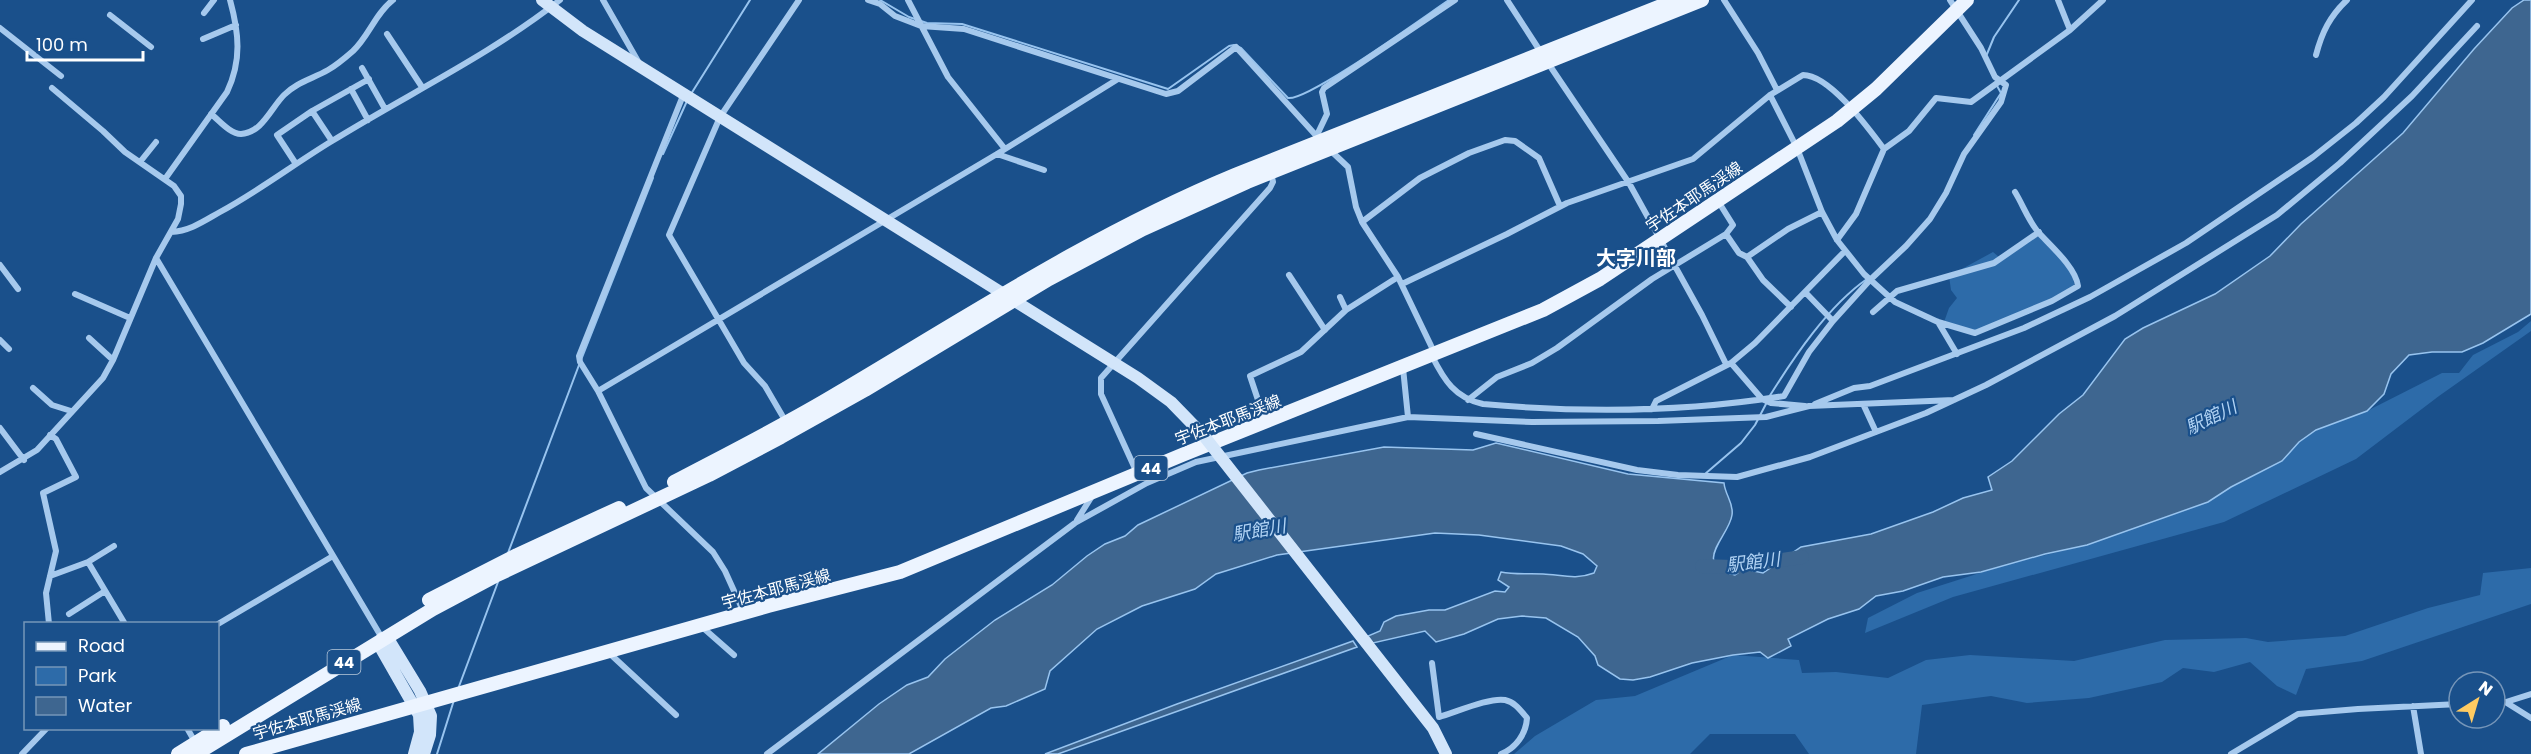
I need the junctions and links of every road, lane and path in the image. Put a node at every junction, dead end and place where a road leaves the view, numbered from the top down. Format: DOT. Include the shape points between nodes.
graph roads {
  1 [pos="214,0"];
  2 [pos="230,0"];
  3 [pos="393,0"];
  4 [pos="603,0"];
  5 [pos="799,0"];
  6 [pos="868,0"];
  7 [pos="908,0"];
  8 [pos="1455,0"];
  9 [pos="1507,0"];
  10 [pos="1676,0"];
  11 [pos="1702,0"];
  12 [pos="1724,0"];
  13 [pos="2058,0"];
  14 [pos="2103,0"];
  15 [pos="2347,0"];
  16 [pos="2472,0"];
  17 [pos="551,3"];
  18 [pos="1958,3"];
  19 [pos="204,13"];
  20 [pos="110,15"];
  21 [pos="236,25"];
  22 [pos="921,26"];
  23 [pos="2477,26"];
  24 [pos="0,28"];
  25 [pos="2070,30"];
  26 [pos="387,34"];
  27 [pos="203,39"];
  28 [pos="151,47"];
  29 [pos="2316,55"];
  30 [pos="1544,58"];
  31 [pos="641,66"];
  32 [pos="362,68"];
  33 [pos="61,76"];
  34 [pos="369,79"];
  35 [pos="1118,79"];
  36 [pos="1999,80"];
  37 [pos="422,87"];
  38 [pos="52,88"];
  39 [pos="351,89"];
  40 [pos="1777,90"];
  41 [pos="684,93"];
  42 [pos="1770,95"];
  43 [pos="1854,108"];
  44 [pos="385,110"];
  45 [pos="312,111"];
  46 [pos="211,114"];
  47 [pos="720,117"];
  48 [pos="368,120"];
  49 [pos="332,141"];
  50 [pos="156,142"];
  51 [pos="1322,142"];
  52 [pos="1797,148"];
  53 [pos="1005,149"];
  54 [pos="1884,149"];
  55 [pos="996,154"];
  56 [pos="140,162"];
  57 [pos="296,164"];
  58 [pos="1269,167"];
  59 [pos="1044,170"];
  60 [pos="165,179"];
  61 [pos="1629,183"];
  62 [pos="2015,192"];
  63 [pos="1718,200"];
  64 [pos="1560,206"];
  65 [pos="1822,212"];
  66 [pos="885,220"];
  67 [pos="1362,222"];
  68 [pos="171,232"];
  69 [pos="2039,232"];
  70 [pos="1726,234"];
  71 [pos="1660,239"];
  72 [pos="1837,240"];
  73 [pos="1845,251"];
  74 [pos="1747,257"];
  75 [pos="156,258"];
  76 [pos="0,265"];
  77 [pos="1674,266"];
  78 [pos="1289,275"];
  79 [pos="1398,277"];
  80 [pos="1870,280"];
  81 [pos="1402,284"];
  82 [pos="18,290"];
  83 [pos="1805,292"];
  84 [pos="75,294"];
  85 [pos="1007,297"];
  86 [pos="1340,297"];
  87 [pos="1888,297"];
  88 [pos="1791,307"];
  89 [pos="1346,310"];
  90 [pos="1873,312"];
  91 [pos="130,318"];
  92 [pos="718,320"];
  93 [pos="1833,321"];
  94 [pos="1938,322"];
  95 [pos="1325,330"];
  96 [pos="89,338"];
  97 [pos="0,340"];
  98 [pos="9,350"];
  99 [pos="1957,354"];
  100 [pos="1434,355"];
  101 [pos="113,360"];
  102 [pos="1114,362"];
  103 [pos="1728,363"];
  104 [pos="1404,368"];
  105 [pos="33,387"];
  106 [pos="598,391"];
  107 [pos="1762,399"];
  108 [pos="1468,400"];
  109 [pos="1954,400"];
  110 [pos="1809,406"];
  111 [pos="1864,406"];
  112 [pos="1652,409"];
  113 [pos="71,411"];
  114 [pos="1408,417"];
  115 [pos="786,423"];
  116 [pos="1265,423"];
  117 [pos="0,428"];
  118 [pos="1876,432"];
  119 [pos="1476,434"];
  120 [pos="50,435"];
  121 [pos="24,460"];
  122 [pos="0,472"];
  123 [pos="1137,474"];
  124 [pos="1095,492"];
  125 [pos="655,496"];
  126 [pos="1075,523"];
  127 [pos="114,546"];
  128 [pos="333,556"];
  129 [pos="88,562"];
  130 [pos="50,576"];
  131 [pos="105,591"];
  132 [pos="744,613"];
  133 [pos="69,614"];
  134 [pos="49,622"];
  135 [pos="124,622"];
  136 [pos="219,623"];
  137 [pos="701,626"];
  138 [pos="380,634"];
  139 [pos="607,651"];
  140 [pos="734,655"];
  141 [pos="1432,663"];
  142 [pos="2531,694"];
  143 [pos="2507,702"];
  144 [pos="2507,703"];
  145 [pos="421,705"];
  146 [pos="2447,705"];
  147 [pos="2413,706"];
  148 [pos="676,715"];
  149 [pos="2531,718"];
  150 [pos="46,730"];
  151 [pos="187,730"];
  152 [pos="197,751"];
  153 [pos="22,754"];
  154 [pos="178,754"];
  155 [pos="246,754"];
  156 [pos="414,754"];
  157 [pos="424,754"];
  158 [pos="767,754"];
  159 [pos="1446,754"];
  160 [pos="1501,754"];
  161 [pos="2231,754"];
  162 [pos="2421,754"];
  1 -- 19 [label="street"];
  2 -- 21 [label="street"];
  3 -- 46 [label="street" via="356,48 330,69 306,78 285,93 259,127 239,134"];
  4 -- 31 [label="street"];
  5 -- 47 [label="street"];
  6 -- 22 [label="street"];
  7 -- 22 [label="street"];
  8 -- 51 [label="street" via="1326,86 1322,92 1327,114"];
  9 -- 30 [label="street"];
  10 -- 30 [label="main road, 宇佐本耶馬渓線 / 44"];
  11 -- 30 [label="main road, 宇佐本耶馬渓線 / 44"];
  12 -- 40 [label="street"];
  13 -- 25 [label="street"];
  14 -- 25 [label="street"];
  15 -- 29 [label="street" via="2331,16"];
  16 -- 99 [label="street" via="2384,97 2313,157 2186,243 2134,273 2024,328"];
  17 -- 31 [label="street" via="583,31"];
  17 -- 37 [label="street" via="467,63"];
  18 -- 36 [label="street"];
  18 -- 43 [label="main road, 宇佐本耶馬渓線 / 44"];
  20 -- 28 [label="street"];
  21 -- 27 [label="street"];
  21 -- 46 [label="street" via="239,42 234,75"];
  22 -- 35 [label="street" via="964,29"];
  22 -- 53 [label="street" via="948,77"];
  23 -- 109 [label="street" via="2412,96 2277,215 2115,316"];
  24 -- 33 [label="street"];
  25 -- 36 [label="street"];
  26 -- 37 [label="street"];
  30 -- 51 [label="main road, 宇佐本耶馬渓線 / 44"];
  30 -- 61 [label="street"];
  31 -- 41 [label="street"];
  32 -- 34 [label="street"];
  34 -- 39 [label="street"];
  34 -- 44 [label="street"];
  35 -- 51 [label="street" via="1160,93 1173,93 1236,47"];
  35 -- 53 [label="street"];
  36 -- 54 [label="street" via="1971,102 1936,98 1909,131"];
  36 -- 80 [label="street" via="2006,85 2001,102 1964,154 1937,209"];
  37 -- 44 [label="street"];
  38 -- 56 [label="street"];
  39 -- 45 [label="street"];
  39 -- 48 [label="street"];
  40 -- 42 [label="street"];
  40 -- 43 [label="street" via="1799,77 1811,75"];
  41 -- 47 [label="street"];
  41 -- 106 [label="street" via="579,356"];
  42 -- 52 [label="street"];
  42 -- 61 [label="street" via="1693,159"];
  43 -- 52 [label="main road, 宇佐本耶馬渓線 / 44"];
  43 -- 54 [label="street"];
  44 -- 48 [label="street"];
  45 -- 49 [label="street"];
  45 -- 57 [label="street" via="277,135"];
  46 -- 60 [label="street"];
  47 -- 66 [label="street"];
  47 -- 92 [label="street" via="669,233"];
  48 -- 49 [label="street"];
  49 -- 57 [label="street"];
  50 -- 56 [label="street"];
  51 -- 58 [label="main road, 宇佐本耶馬渓線 / 44"];
  51 -- 67 [label="street" via="1348,167"];
  52 -- 63 [label="main road, 宇佐本耶馬渓線 / 44"];
  52 -- 65 [label="street"];
  53 -- 55 [label="street"];
  54 -- 72 [label="street" via="1856,214"];
  55 -- 59 [label="street"];
  55 -- 66 [label="street"];
  56 -- 60 [label="street"];
  57 -- 68 [label="street" via="263,188 190,229"];
  58 -- 85 [label="main road, 宇佐本耶馬渓線 / 44"];
  58 -- 102 [label="street" via="1273,180 1270,188"];
  60 -- 68 [label="street" via="177,189 182,200"];
  61 -- 64 [label="street"];
  61 -- 71 [label="street"];
  62 -- 69 [label="street"];
  63 -- 70 [label="street" via="1733,225"];
  63 -- 71 [label="main road, 宇佐本耶馬渓線 / 44"];
  64 -- 67 [label="street" via="1539,158 1518,142 1505,140 1420,178"];
  64 -- 81 [label="street"];
  65 -- 72 [label="street"];
  65 -- 74 [label="street"];
  66 -- 85 [label="street"];
  66 -- 92 [label="street"];
  67 -- 79 [label="street"];
  68 -- 75 [label="street"];
  69 -- 87 [label="street" via="1994,263 1940,277"];
  69 -- 94 [label="street" via="2077,280 2075,289 1977,333"];
  70 -- 74 [label="street" via="1739,253"];
  70 -- 77 [label="street"];
  71 -- 77 [label="street"];
  71 -- 100 [label="main road, 宇佐本耶馬渓線 / 44" via="1568,299"];
  72 -- 73 [label="street"];
  73 -- 80 [label="street"];
  73 -- 83 [label="street"];
  74 -- 88 [label="street" via="1763,280"];
  75 -- 91 [label="street"];
  75 -- 128 [label="street"];
  76 -- 82 [label="street"];
  77 -- 103 [label="street"];
  77 -- 108 [label="street" via="1557,348 1497,377"];
  78 -- 95 [label="street"];
  79 -- 81 [label="street"];
  79 -- 89 [label="street"];
  80 -- 87 [label="street"];
  80 -- 93 [label="street"];
  81 -- 100 [label="street"];
  83 -- 88 [label="street"];
  83 -- 93 [label="street"];
  84 -- 91 [label="street"];
  85 -- 102 [label="street"];
  85 -- 115 [label="main road, 宇佐本耶馬渓線 / 44"];
  85 -- 125 [label="main road, 宇佐本耶馬渓線 / 44" via="816,418"];
  86 -- 89 [label="street"];
  87 -- 90 [label="street"];
  87 -- 94 [label="street"];
  88 -- 103 [label="street" via="1755,344"];
  89 -- 95 [label="street"];
  91 -- 101 [label="street"];
  92 -- 106 [label="street"];
  92 -- 115 [label="street"];
  93 -- 107 [label="street" via="1786,394"];
  94 -- 99 [label="street"];
  95 -- 116 [label="street" via="1298,354 1250,376"];
  96 -- 101 [label="street"];
  97 -- 98 [label="street"];
  99 -- 110 [label="street"];
  100 -- 104 [label="main road, 宇佐本耶馬渓線 / 44"];
  100 -- 108 [label="street" via="1451,388"];
  101 -- 113 [label="street" via="97,387"];
  102 -- 123 [label="street" via="1101,378 1101,394"];
  102 -- 159 [label="street, bridge" via="1165,397 1203,436 1433,728"];
  103 -- 107 [label="street"];
  103 -- 112 [label="street" via="1656,401"];
  104 -- 114 [label="street"];
  104 -- 116 [label="main road, 宇佐本耶馬渓線 / 44"];
  105 -- 113 [label="street" via="52,405"];
  106 -- 125 [label="street" via="642,481"];
  107 -- 110 [label="street"];
  107 -- 112 [label="street"];
  108 -- 112 [label="street" via="1529,407"];
  109 -- 111 [label="street"];
  109 -- 118 [label="street"];
  110 -- 111 [label="street"];
  110 -- 114 [label="street" via="1766,417 1647,421"];
  111 -- 118 [label="street"];
  113 -- 120 [label="street"];
  114 -- 126 [label="street" via="1196,462"];
  115 -- 125 [label="main road, 宇佐本耶馬渓線 / 44"];
  116 -- 123 [label="main road, 宇佐本耶馬渓線 / 44"];
  117 -- 121 [label="street"];
  118 -- 119 [label="street" via="1810,457 1737,477 1637,470"];
  120 -- 121 [label="street"];
  120 -- 130 [label="street" via="56,439 75,477 44,493 56,551"];
  121 -- 122 [label="street"];
  123 -- 124 [label="main road, 宇佐本耶馬渓線 / 44"];
  124 -- 126 [label="street"];
  124 -- 132 [label="main road, 宇佐本耶馬渓線 / 44" via="900,572"];
  125 -- 132 [label="street" via="713,552"];
  125 -- 138 [label="main road, 宇佐本耶馬渓線 / 44"];
  125 -- 138 [label="main road, 宇佐本耶馬渓線 / 44" via="481,572"];
  126 -- 158 [label="street"];
  127 -- 129 [label="street"];
  128 -- 136 [label="street"];
  128 -- 138 [label="street"];
  129 -- 130 [label="street"];
  129 -- 131 [label="street"];
  130 -- 134 [label="street" via="46,593"];
  131 -- 133 [label="street"];
  131 -- 135 [label="street"];
  132 -- 137 [label="main road, 宇佐本耶馬渓線 / 44"];
  137 -- 139 [label="main road, 宇佐本耶馬渓線 / 44"];
  137 -- 140 [label="street"];
  138 -- 145 [label="street" via="379,645"];
  138 -- 152 [label="main road, 宇佐本耶馬渓線 / 44"];
  139 -- 145 [label="main road, 宇佐本耶馬渓線 / 44"];
  139 -- 148 [label="street"];
  141 -- 160 [label="street" via="1439,717 1505,700 1527,718 1527,728 1519,741"];
  142 -- 143 [label="street"];
  144 -- 149 [label="street"];
  145 -- 155 [label="main road, 宇佐本耶馬渓線 / 44"];
  145 -- 156 [label="street"];
  145 -- 157 [label="street" via="431,726"];
  146 -- 147 [label="street"];
  147 -- 161 [label="street" via="2298,714"];
  147 -- 162 [label="street"];
  150 -- 153 [label="street"];
  151 -- 152 [label="street"];
  152 -- 154 [label="main road, 宇佐本耶馬渓線 / 44"];
}
